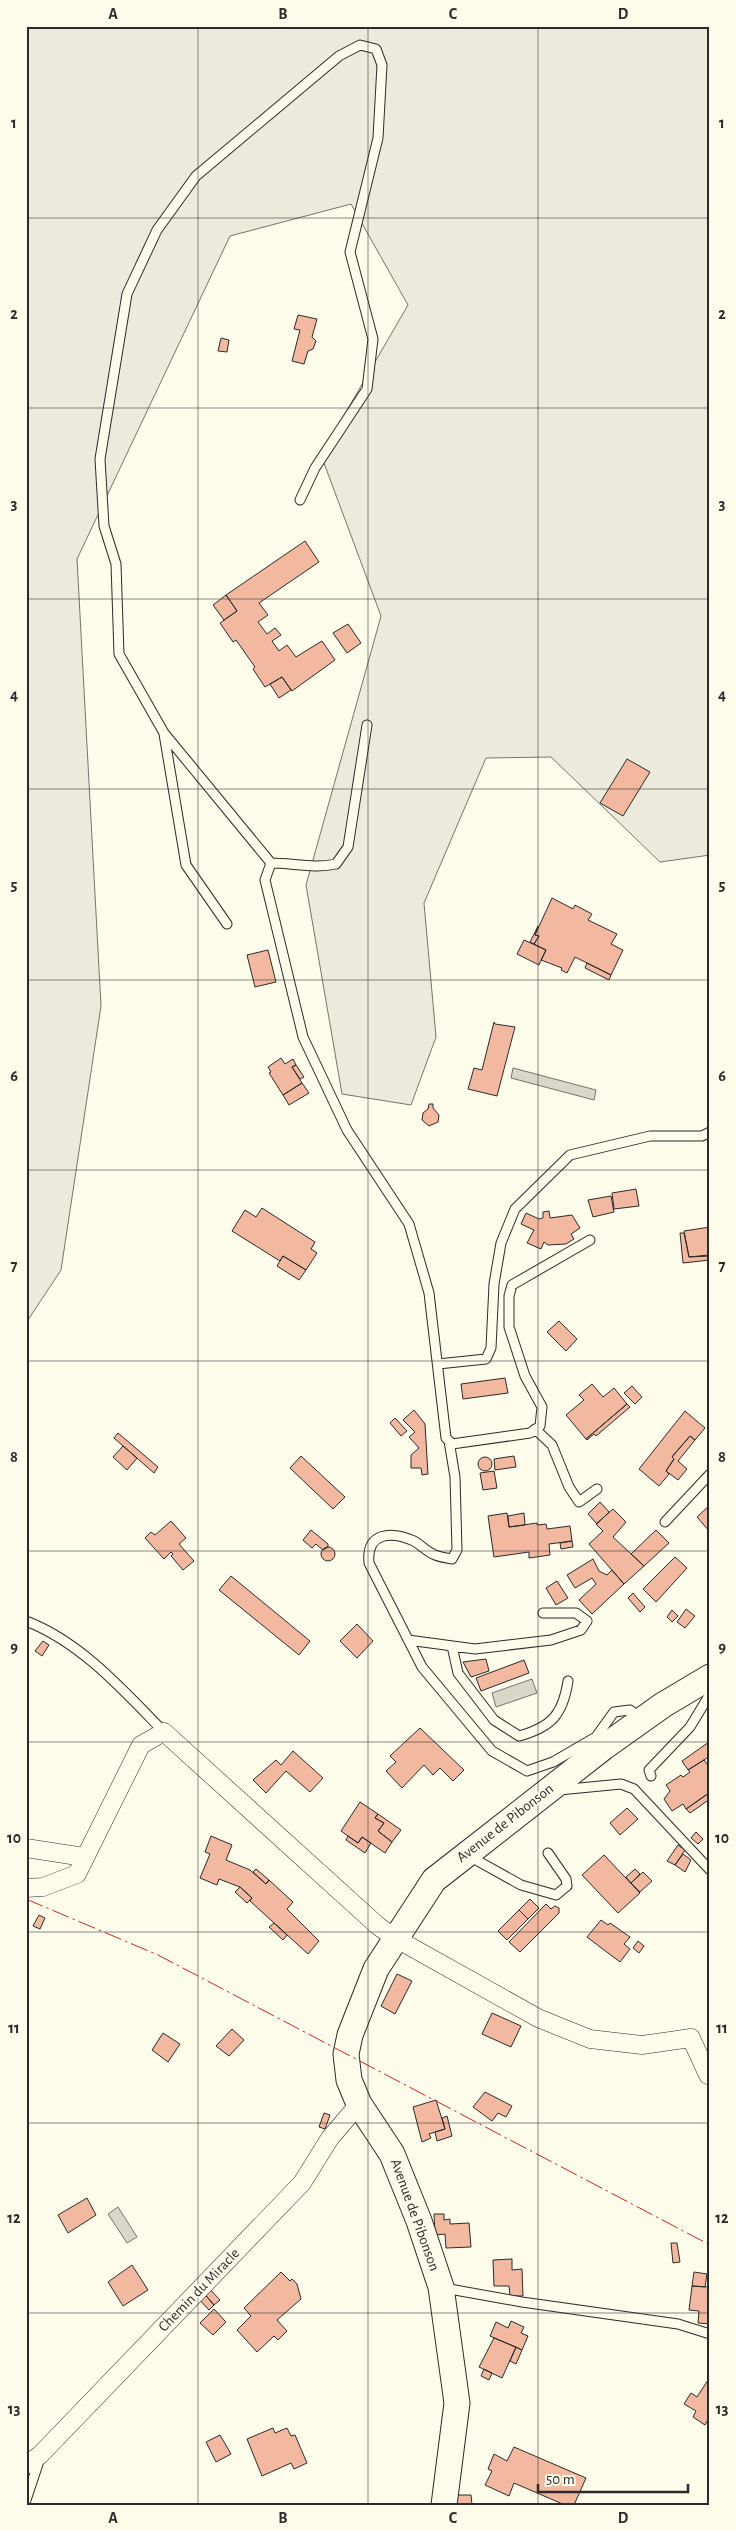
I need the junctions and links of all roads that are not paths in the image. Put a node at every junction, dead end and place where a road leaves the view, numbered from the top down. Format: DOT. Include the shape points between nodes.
graph roads {
  1 [pos="300,500"];
  2 [pos="367,725"];
  3 [pos="164,733"];
  4 [pos="270,862"];
  5 [pos="227,924"];
  6 [pos="710,1132"];
  7 [pos="590,1240"];
  8 [pos="438,1364"];
  9 [pos="535,1429"];
  10 [pos="449,1440"];
  11 [pos="710,1474"];
  12 [pos="597,1490"];
  13 [pos="665,1522"];
  14 [pos="543,1613"];
  15 [pos="26,1622"];
  16 [pos="408,1640"];
  17 [pos="452,1646"];
  18 [pos="710,1678"];
  19 [pos="568,1681"];
  20 [pos="710,1694"];
  21 [pos="642,1720"];
  22 [pos="164,1732"];
  23 [pos="651,1776"];
  24 [pos="547,1791"];
  25 [pos="26,1848"];
  26 [pos="548,1853"];
  27 [pos="465,1854"];
  28 [pos="84,1857"];
  29 [pos="710,1870"];
  30 [pos="26,1888"];
  31 [pos="395,1938"];
  32 [pos="708,2075"];
  33 [pos="359,2104"];
  34 [pos="441,2287"];
  35 [pos="710,2334"];
  36 [pos="33,2460"];
  37 [pos="26,2500"];
  38 [pos="444,2505"];
  1 -- 3 [label="lane" via="315,468 367,389 373,339 350,252 378,138 382,65 376,49 360,45 339,56 196,176 157,230 127,294 100,459 104,526 116,564 119,654"];
  2 -- 4 [label="lane" via="348,846 336,864 318,868"];
  3 -- 4 [label="lane"];
  3 -- 5 [label="lane" via="186,864"];
  4 -- 8 [label="lane" via="265,880 303,1037 346,1130 410,1224 429,1293"];
  6 -- 8 [label="lane" via="702,1136 650,1136 570,1155 515,1209 501,1243 494,1284 491,1348 486,1359"];
  7 -- 9 [label="lane" via="512,1285 509,1327 525,1376 542,1407 540,1426"];
  8 -- 10 [label="lane" via="446,1438"];
  9 -- 10 [label="lane" via="452,1444"];
  9 -- 12 [label="lane" via="552,1445 569,1487 579,1502"];
  10 -- 16 [label="lane" via="456,1477 457,1550 452,1559 434,1556 415,1542 394,1534 379,1537 372,1544 369,1556 369,1564"];
  11 -- 13 [label="lane"];
  14 -- 17 [label="lane" via="576,1613 587,1621 581,1630 551,1640 475,1649"];
  15 -- 22 [label="lane" via="64,1641 122,1688"];
  16 -- 17 [label="lane"];
  16 -- 21 [label="lane" via="422,1667 492,1751 527,1771 553,1762 596,1737 614,1712 630,1710"];
  17 -- 19 [label="lane" via="458,1673 494,1720 519,1736 535,1732 557,1715 565,1703"];
  18 -- 21 [label="street, Avenue de Pibonson"];
  20 -- 23 [label="lane" via="690,1727 649,1770"];
  21 -- 24 [label="street, Avenue de Pibonson"];
  22 -- 28 [label="street" via="141,1745"];
  22 -- 31 [label="street"];
  24 -- 27 [label="street, Avenue de Pibonson"];
  24 -- 29 [label="lane" via="621,1784 634,1789"];
  25 -- 28 [label="street"];
  26 -- 27 [label="lane" via="566,1879 567,1886 556,1895 521,1885"];
  27 -- 31 [label="street, Avenue de Pibonson" via="434,1880"];
  28 -- 30 [label="street" via="77,1874 43,1887"];
  31 -- 32 [label="street" via="538,2018 590,2039 642,2045 691,2038"];
  31 -- 33 [label="street, Avenue de Pibonson" via="376,1968 346,2054 349,2080"];
  33 -- 34 [label="street, Avenue de Pibonson" via="392,2154"];
  33 -- 36 [label="street, Chemin du Miracle" via="330,2138 302,2183"];
  34 -- 35 [label="lane" via="678,2324"];
  34 -- 38 [label="street, Avenue de Pibonson" via="457,2403"];
  36 -- 37 [label="lane" via="32,2483"];
}
